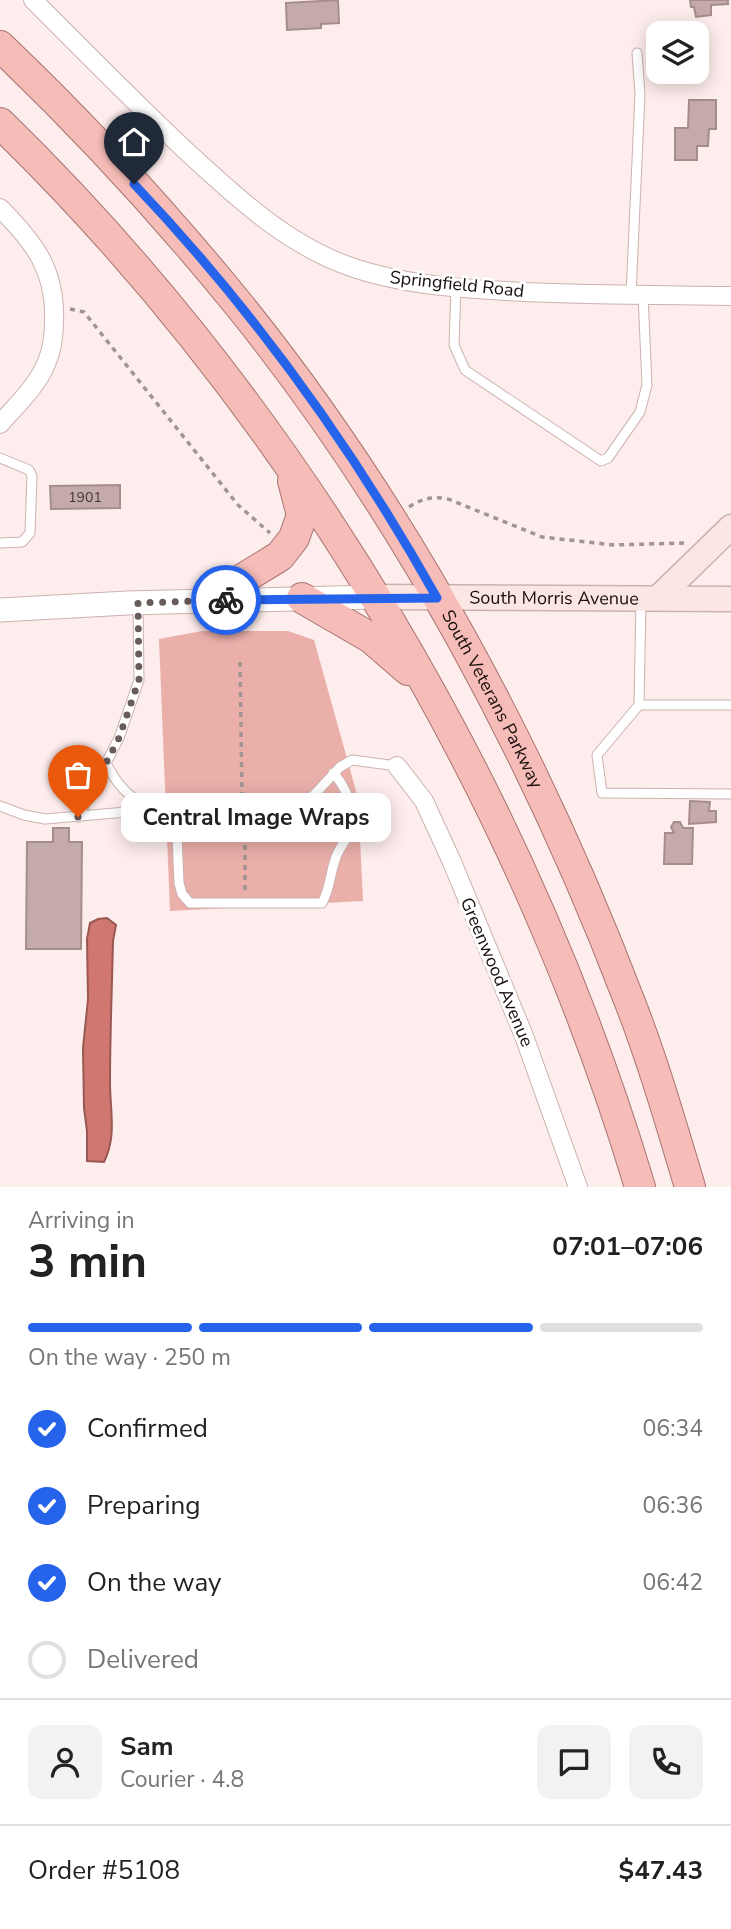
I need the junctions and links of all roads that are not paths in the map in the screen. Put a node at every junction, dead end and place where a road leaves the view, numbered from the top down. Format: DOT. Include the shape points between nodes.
graph roads {
  1 [pos="33,0"];
  2 [pos="0,46"];
  3 [pos="637,53"];
  4 [pos="0,123"];
  5 [pos="0,208"];
  6 [pos="456,287"];
  7 [pos="637,295"];
  8 [pos="731,296"];
  9 [pos="0,424"];
  10 [pos="0,458"];
  11 [pos="289,467"];
  12 [pos="731,527"];
  13 [pos="0,542"];
  14 [pos="374,597"];
  15 [pos="302,598"];
  16 [pos="437,598"];
  17 [pos="650,598"];
  18 [pos="731,599"];
  19 [pos="208,600"];
  20 [pos="138,603"];
  21 [pos="0,610"];
  22 [pos="426,686"];
  23 [pos="639,705"];
  24 [pos="731,705"];
  25 [pos="106,763"];
  26 [pos="397,766"];
  27 [pos="333,773"];
  28 [pos="731,794"];
  29 [pos="0,806"];
  30 [pos="176,809"];
  31 [pos="149,810"];
  32 [pos="78,817"];
  33 [pos="578,1187"];
  34 [pos="640,1187"];
  35 [pos="690,1187"];
  1 -- 6 [label="street, Springfield Road" via="158,124 274,227 350,267 394,279"];
  2 -- 16 [label="highway, South Veterans Parkway" via="151,202 242,310 353,463"];
  3 -- 7 [label="lane"];
  4 -- 11 [label="highway" via="147,282"];
  5 -- 9 [label="street" via="46,266 55,305 46,364"];
  6 -- 7 [label="street, Springfield Road"];
  6 -- 7 [label="lane" via="454,345 465,370 601,461 608,458 640,412 647,385"];
  7 -- 8 [label="street, Springfield Road"];
  10 -- 13 [label="lane" via="29,470 32,476 30,533 22,542"];
  11 -- 14 [label="highway"];
  11 -- 19 [label="highway" via="302,515 294,538 280,556"];
  12 -- 17 [label="main road"];
  14 -- 15 [label="street, South Morris Avenue"];
  14 -- 16 [label="main road, South Morris Avenue"];
  14 -- 22 [label="highway"];
  15 -- 19 [label="street, South Morris Avenue"];
  15 -- 22 [label="highway" via="370,638"];
  16 -- 17 [label="main road, South Morris Avenue"];
  16 -- 35 [label="highway, South Veterans Parkway" via="509,728 588,897 630,1002"];
  17 -- 18 [label="main road, South Morris Avenue"];
  17 -- 23 [label="lane"];
  19 -- 20 [label="street, South Morris Avenue"];
  20 -- 21 [label="street, South Morris Avenue"];
  20 -- 25 [label="lane" via="139,680"];
  22 -- 34 [label="highway" via="474,777 576,998"];
  23 -- 24 [label="lane"];
  23 -- 28 [label="lane" via="597,755 602,793"];
  25 -- 31 [label="lane" via="116,784"];
  25 -- 32 [label="lane"];
  26 -- 27 [label="lane" via="352,760"];
  26 -- 33 [label="street, Greenwood Avenue" via="424,801 452,862 524,1036"];
  27 -- 30 [label="lane" via="313,796 290,806"];
  27 -- 30 [label="lane" via="344,784 351,819 322,903 190,903 179,883"];
  29 -- 32 [label="lane" via="45,819"];
  30 -- 31 [label="lane"];
  31 -- 32 [label="lane"];
}
